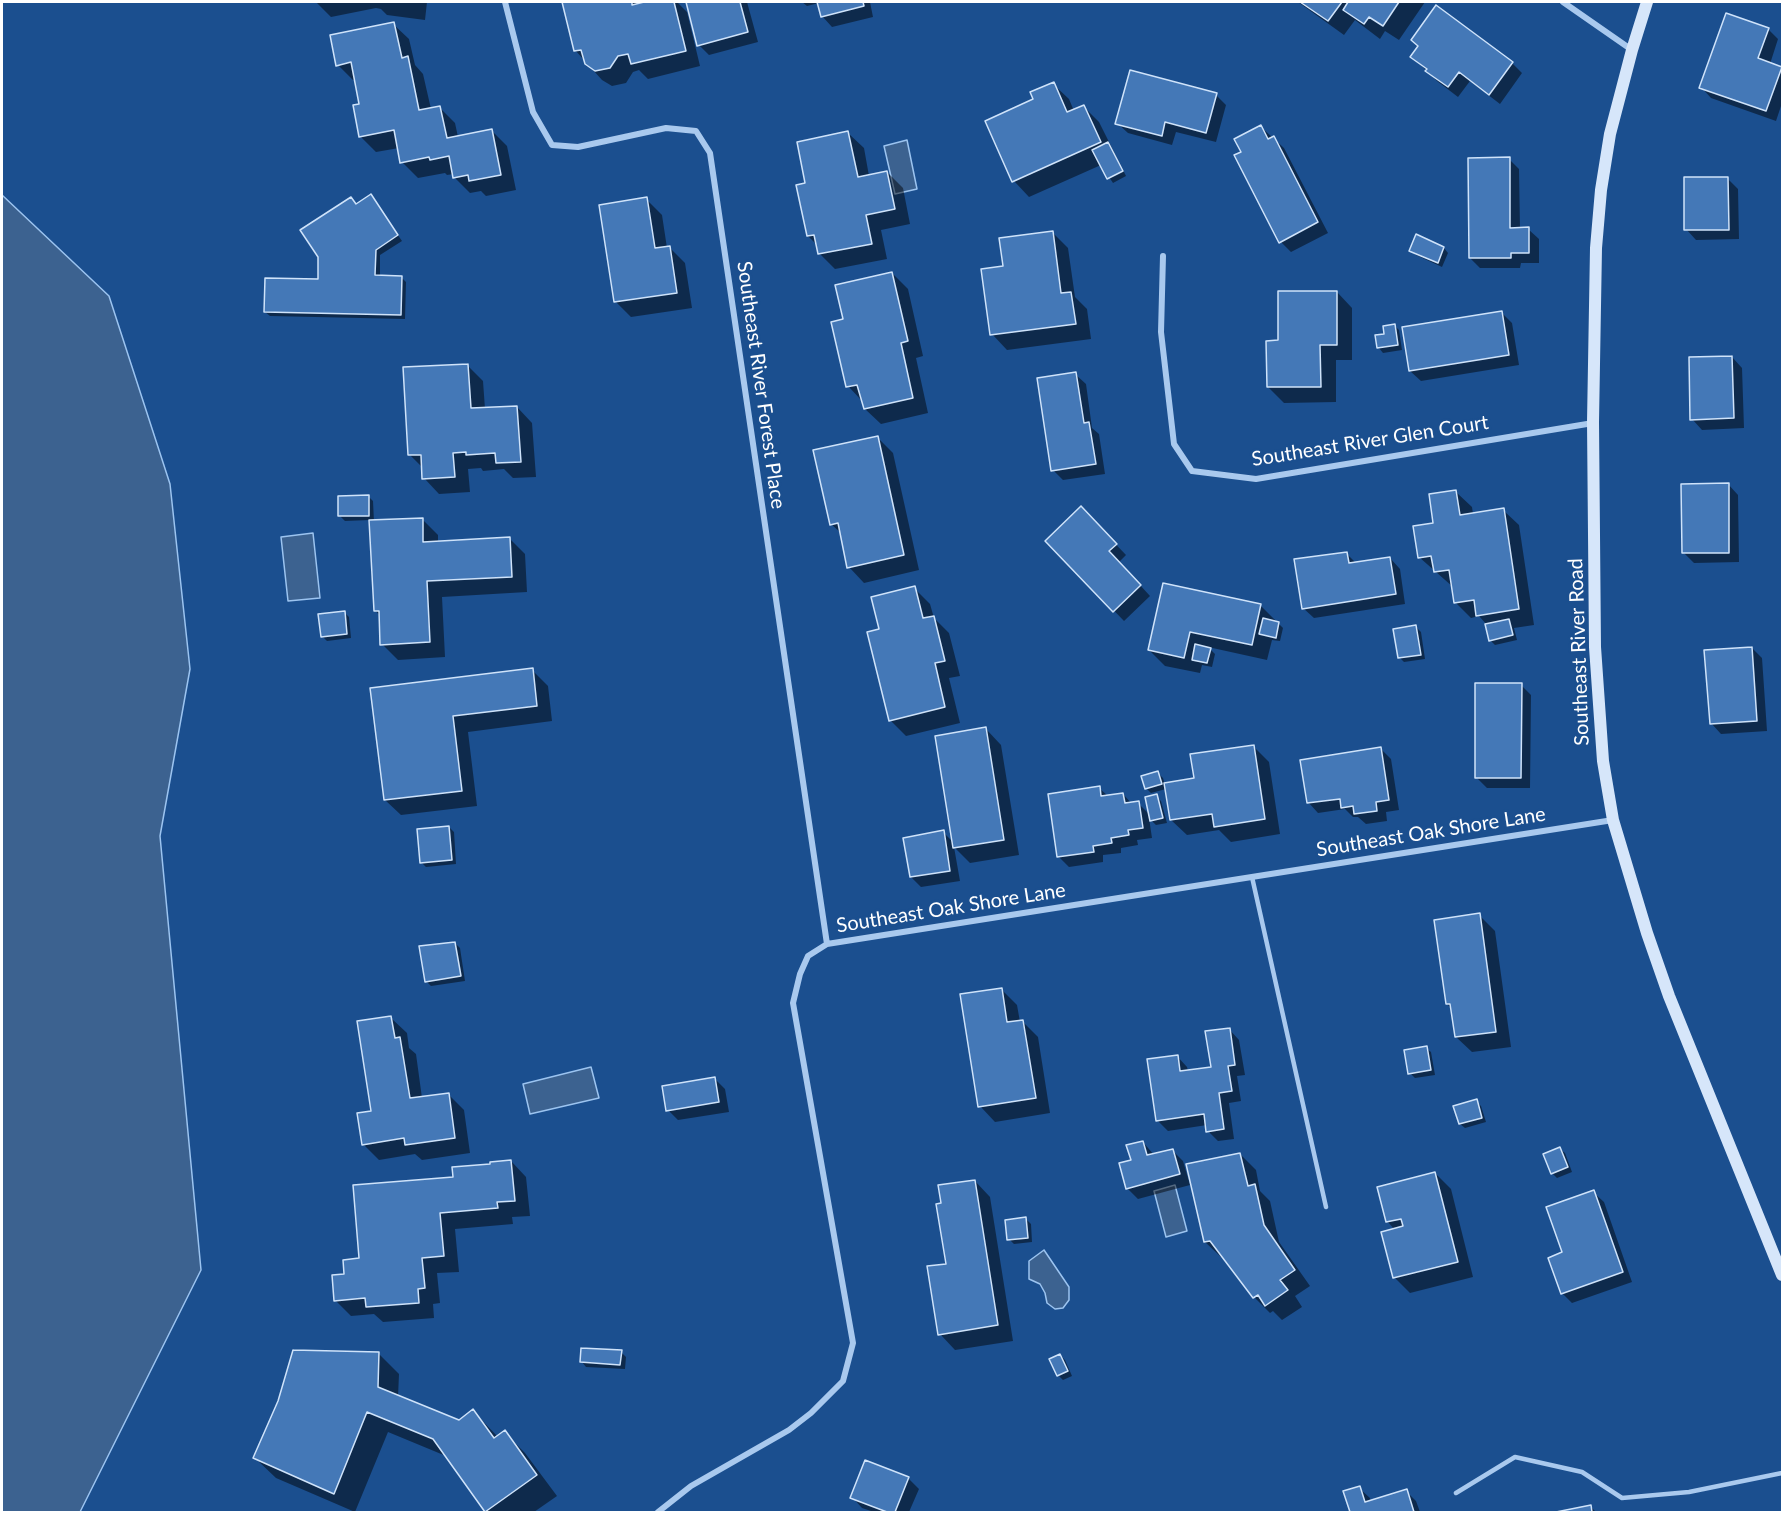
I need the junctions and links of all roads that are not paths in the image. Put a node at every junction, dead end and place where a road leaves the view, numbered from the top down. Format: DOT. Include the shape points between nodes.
graph roads {
  1 [pos="505,2"];
  2 [pos="1563,2"];
  3 [pos="1647,2"];
  4 [pos="1632,50"];
  5 [pos="1163,256"];
  6 [pos="1593,422"];
  7 [pos="1613,820"];
  8 [pos="1252,877"];
  9 [pos="827,944"];
  10 [pos="1326,1207"];
  11 [pos="1782,1275"];
  12 [pos="1782,1473"];
  13 [pos="1456,1493"];
  14 [pos="658,1512"];
  1 -- 9 [label="street, Southeast River Forest Place" via="533,112 552,145 578,147 666,128 696,130 710,153"];
  2 -- 4 [label="street"];
  3 -- 4 [label="street, Southeast River Road"];
  4 -- 6 [label="street, Southeast River Road" via="1610,134 1601,190"];
  5 -- 6 [label="street, Southeast River Glen Court" via="1161,332 1174,444 1192,471 1256,478"];
  6 -- 7 [label="street, Southeast River Road" via="1597,682 1605,782"];
  7 -- 8 [label="street, Southeast Oak Shore Lane"];
  7 -- 11 [label="street, Southeast River Road" via="1669,996"];
  8 -- 9 [label="street, Southeast Oak Shore Lane"];
  8 -- 10 [label="lane"];
  9 -- 14 [label="street, Southeast Oak Shore Lane" via="808,957 793,1003 853,1343 843,1381 789,1430 691,1486"];
  12 -- 13 [label="lane" via="1689,1492 1622,1498 1582,1472 1515,1457"];
}
